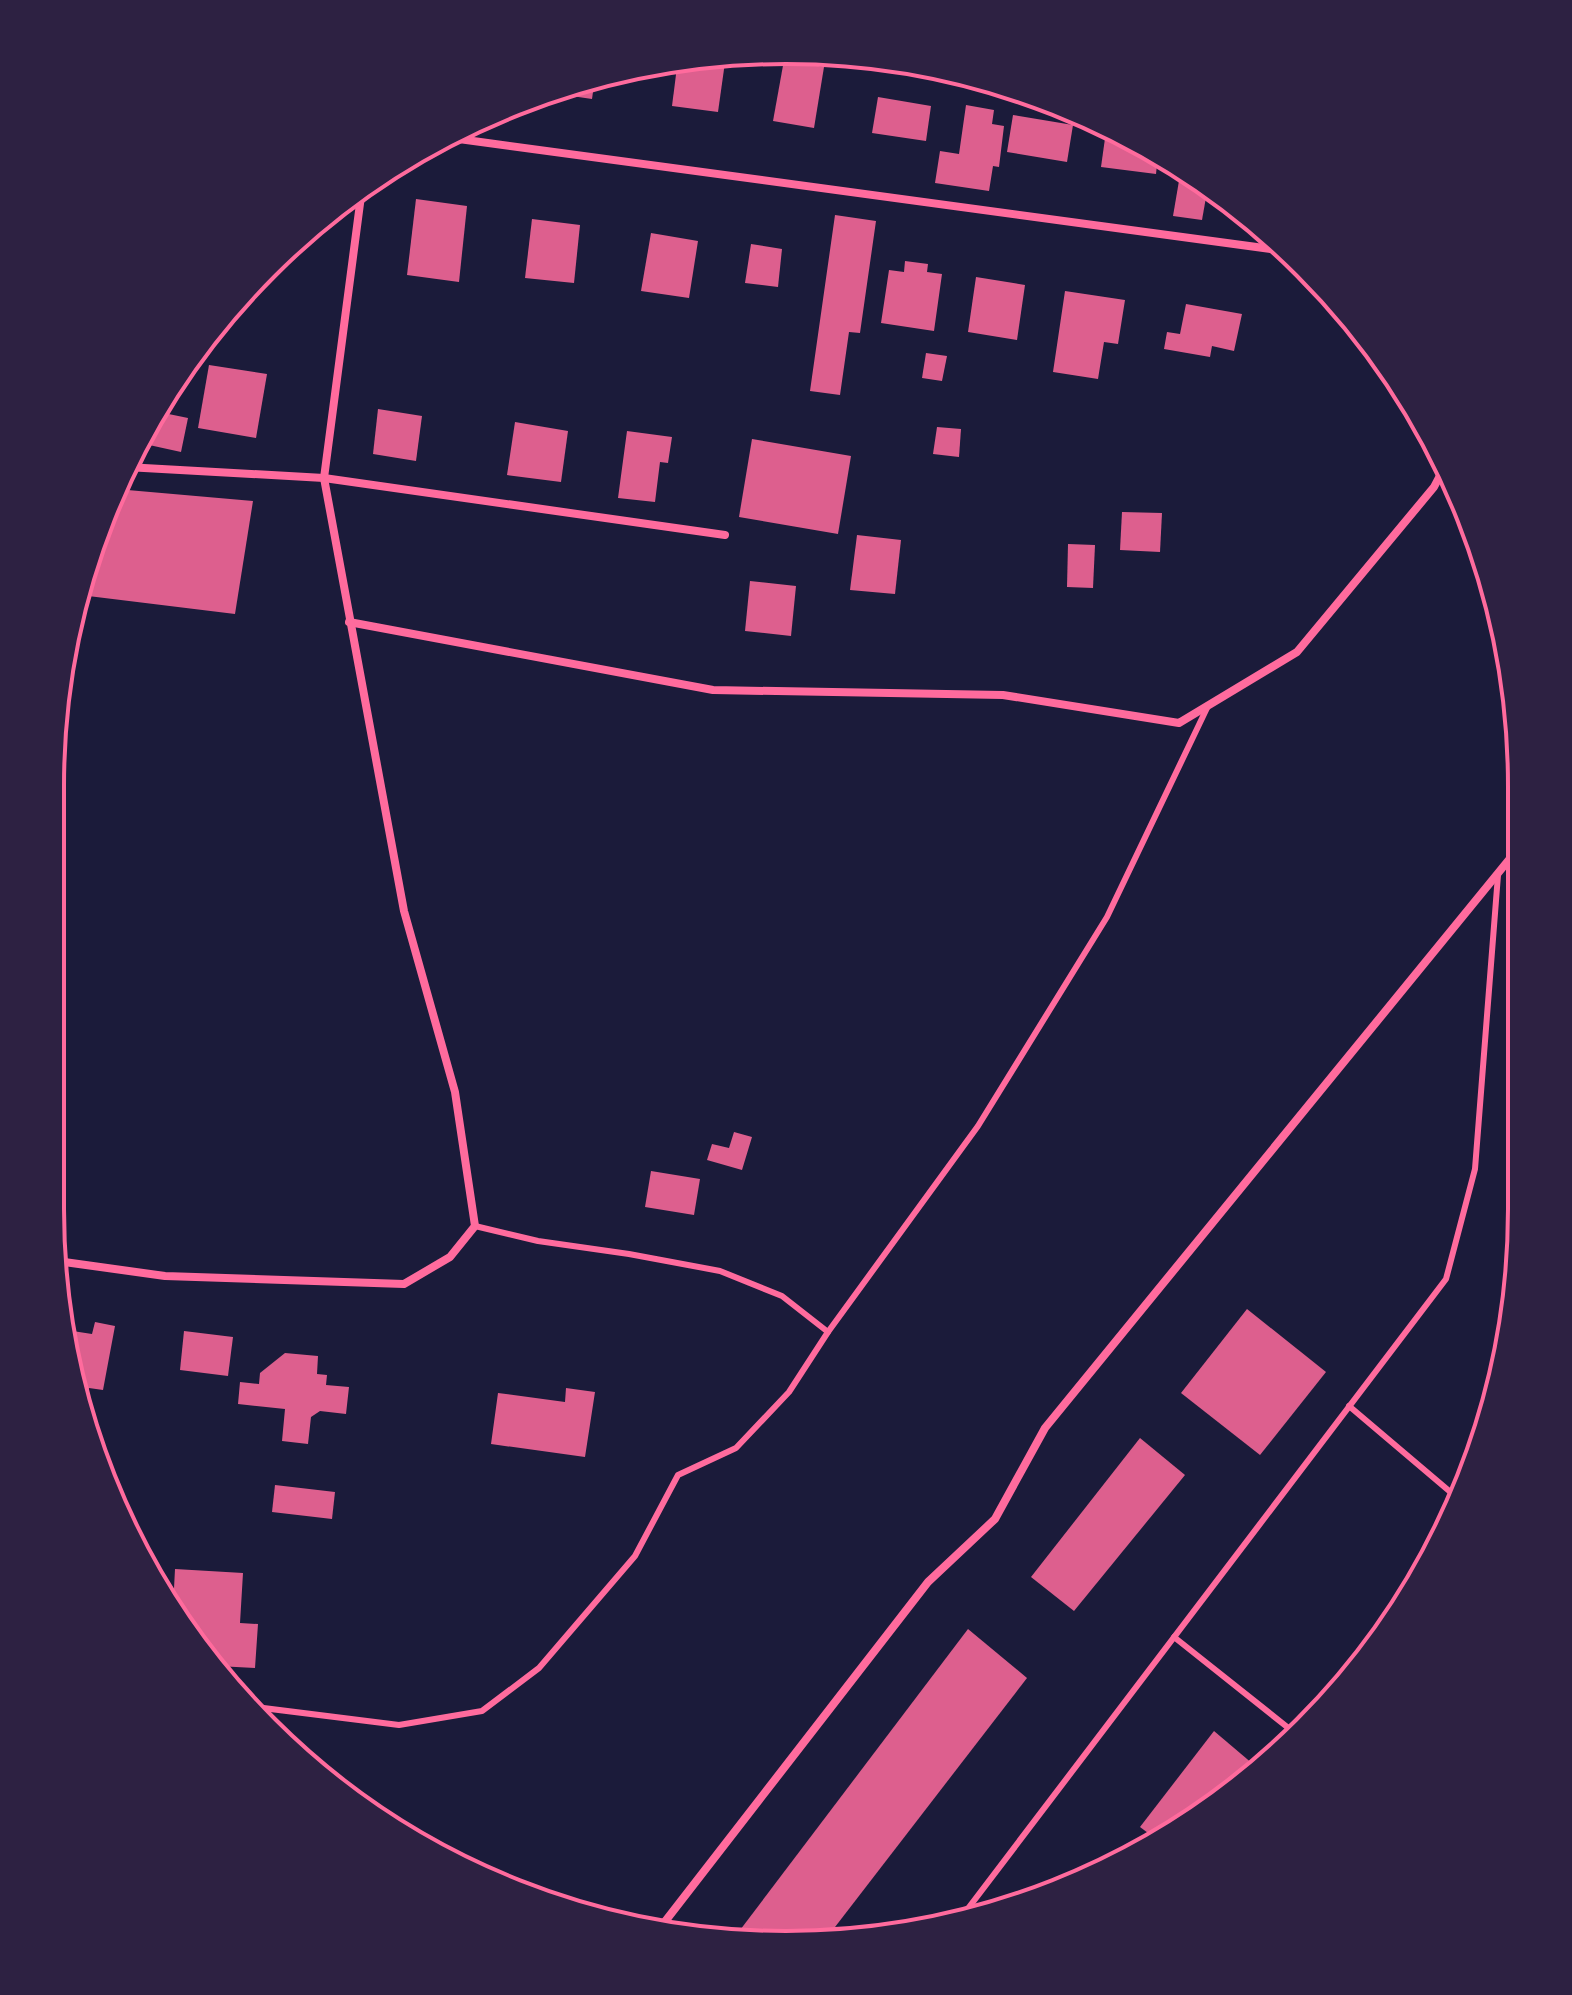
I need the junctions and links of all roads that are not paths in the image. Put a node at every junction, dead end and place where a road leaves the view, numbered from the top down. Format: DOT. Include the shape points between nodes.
graph roads {
  1 [pos="464,140"];
  2 [pos="360,203"];
  3 [pos="1268,249"];
  4 [pos="138,468"];
  5 [pos="324,478"];
  6 [pos="1439,478"];
  7 [pos="725,535"];
  8 [pos="349,622"];
  9 [pos="1208,705"];
  10 [pos="1508,860"];
  11 [pos="1499,871"];
  12 [pos="475,1226"];
  13 [pos="67,1262"];
  14 [pos="828,1332"];
  15 [pos="1349,1406"];
  16 [pos="1450,1492"];
  17 [pos="1174,1637"];
  18 [pos="264,1708"];
  19 [pos="1288,1728"];
  20 [pos="969,1907"];
  21 [pos="666,1921"];
  1 -- 3 [label="street"];
  2 -- 5 [label="street"];
  4 -- 5 [label="street"];
  5 -- 7 [label="street"];
  5 -- 8 [label="street"];
  6 -- 9 [label="street" via="1297,652"];
  8 -- 9 [label="street" via="713,690 1003,695 1179,723"];
  8 -- 12 [label="street" via="404,911 455,1092"];
  9 -- 14 [label="lane" via="1107,917 978,1126"];
  10 -- 11 [label="street"];
  11 -- 15 [label="lane" via="1475,1169 1446,1279"];
  11 -- 21 [label="street" via="1045,1428 995,1519 928,1582"];
  12 -- 13 [label="street" via="450,1257 404,1284 165,1276"];
  12 -- 14 [label="lane" via="720,1271 782,1296"];
  14 -- 18 [label="lane" via="789,1392 736,1448 678,1475 635,1556 539,1668 482,1711 399,1725"];
  15 -- 16 [label="lane"];
  15 -- 17 [label="lane"];
  17 -- 19 [label="lane"];
  17 -- 20 [label="lane"];
}
